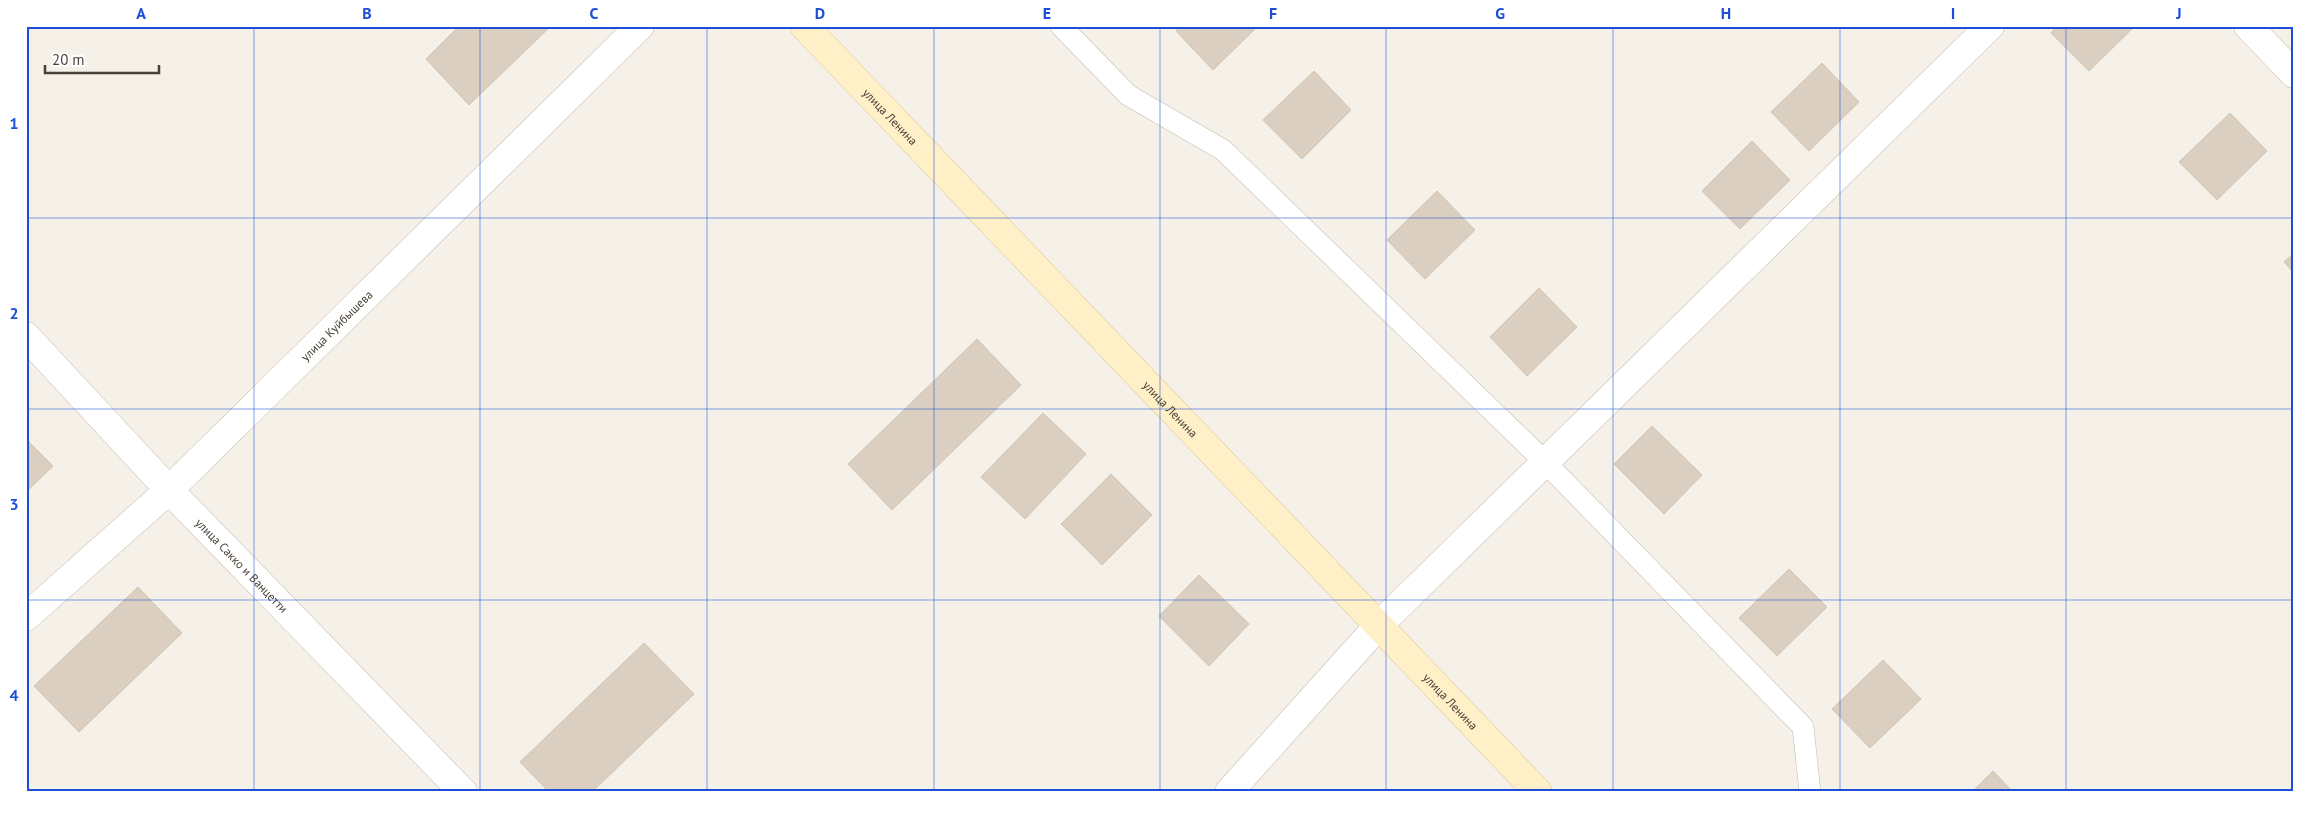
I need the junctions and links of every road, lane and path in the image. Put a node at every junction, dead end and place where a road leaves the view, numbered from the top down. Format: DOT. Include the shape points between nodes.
graph roads {
  1 [pos="640,26"];
  2 [pos="804,26"];
  3 [pos="1061,26"];
  4 [pos="1990,26"];
  5 [pos="2248,26"];
  6 [pos="2294,74"];
  7 [pos="26,336"];
  8 [pos="1544,461"];
  9 [pos="169,490"];
  10 [pos="26,617"];
  11 [pos="1378,626"];
  12 [pos="463,792"];
  13 [pos="1229,792"];
  14 [pos="1538,792"];
  15 [pos="1810,792"];
  1 -- 9 [label="street, улица Куйбышева"];
  2 -- 11 [label="main road, улица Ленина"];
  3 -- 8 [label="lane" via="1128,96 1223,150"];
  4 -- 8 [label="street"];
  5 -- 6 [label="street"];
  7 -- 9 [label="street, улица Сакко и Ванцетти"];
  8 -- 11 [label="street"];
  8 -- 15 [label="lane" via="1803,727"];
  9 -- 10 [label="street, улица Куйбышева"];
  9 -- 12 [label="street, улица Сакко и Ванцетти"];
  11 -- 13 [label="street"];
  11 -- 14 [label="main road, улица Ленина"];
}
